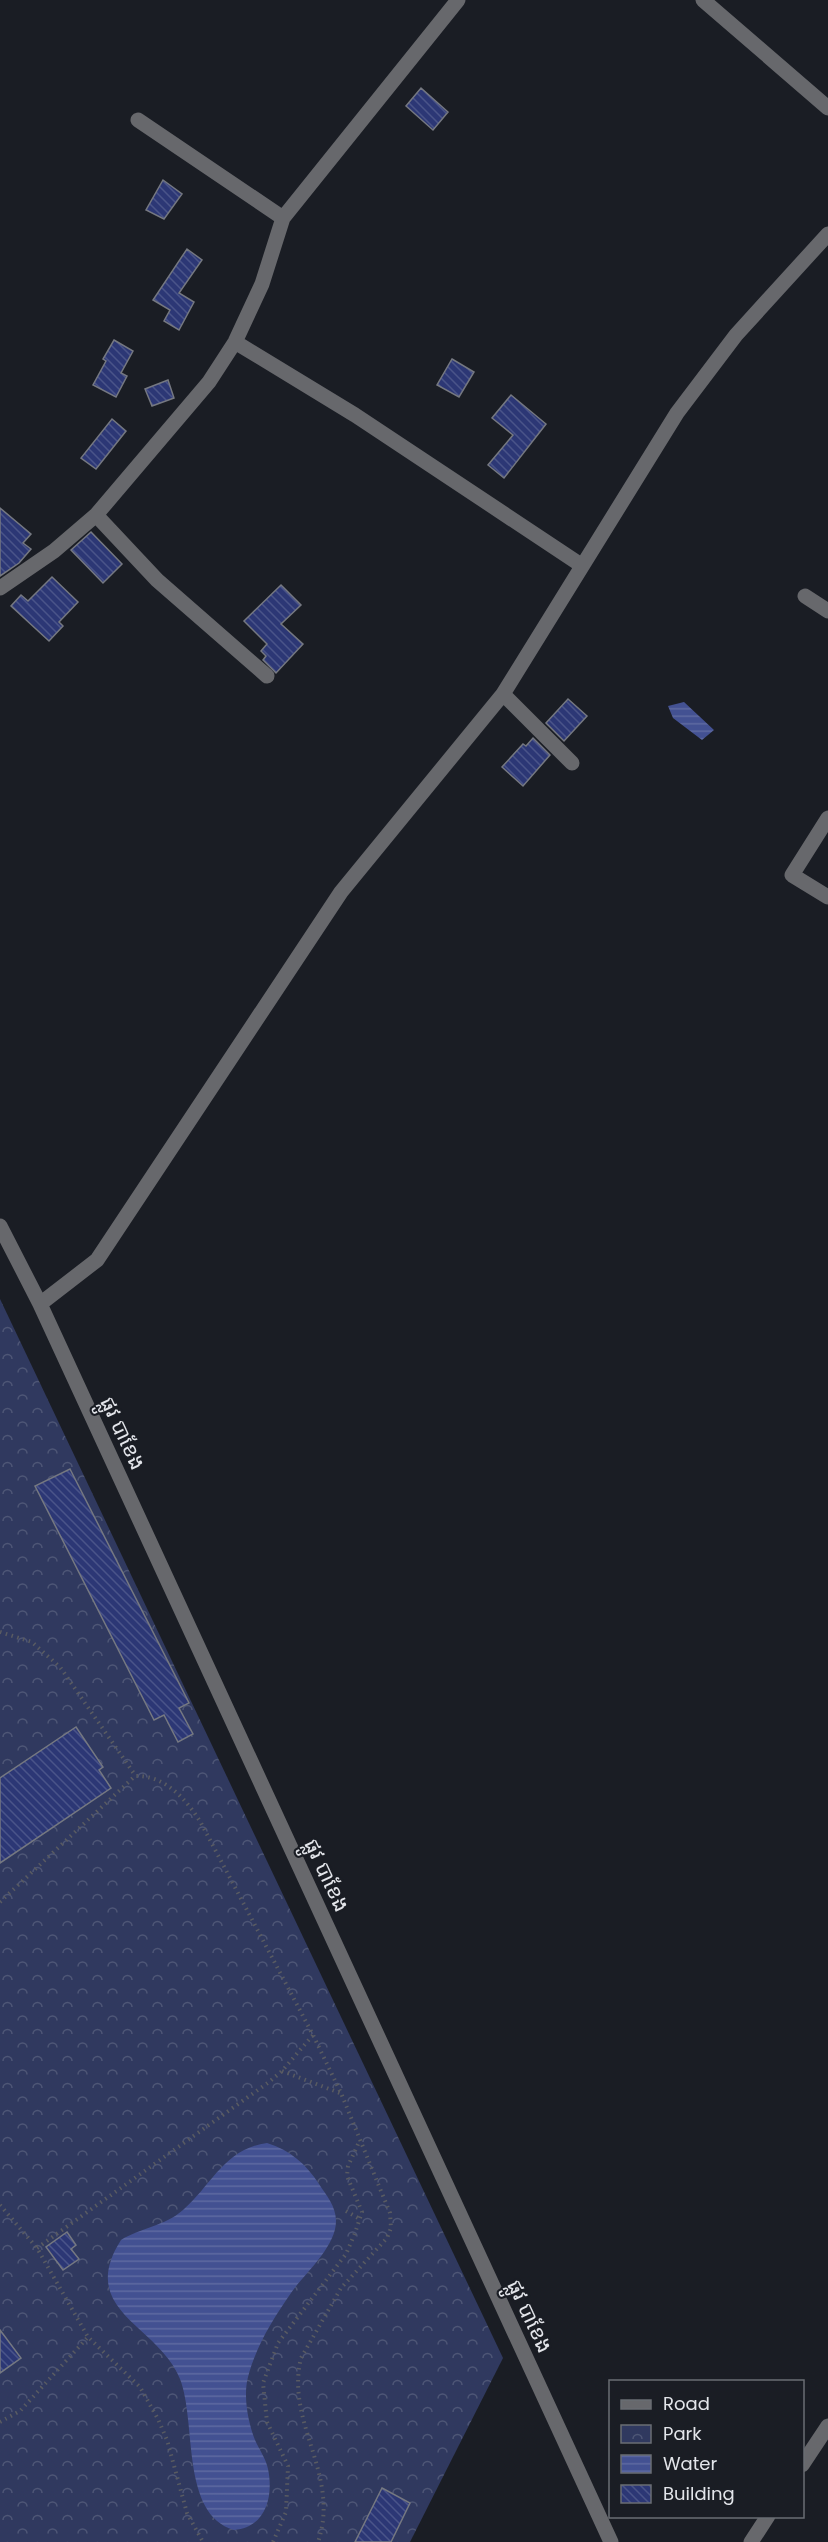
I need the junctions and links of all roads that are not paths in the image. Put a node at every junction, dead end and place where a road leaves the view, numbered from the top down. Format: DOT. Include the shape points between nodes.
graph roads {
  1 [pos="458,0"];
  2 [pos="703,0"];
  3 [pos="828,108"];
  4 [pos="138,120"];
  5 [pos="283,218"];
  6 [pos="828,234"];
  7 [pos="235,342"];
  8 [pos="96,514"];
  9 [pos="581,566"];
  10 [pos="0,588"];
  11 [pos="805,596"];
  12 [pos="828,611"];
  13 [pos="267,676"];
  14 [pos="503,694"];
  15 [pos="572,763"];
  16 [pos="828,819"];
  17 [pos="828,897"];
  18 [pos="0,1226"];
  19 [pos="40,1304"];
  20 [pos="828,2426"];
  21 [pos="804,2462"];
  22 [pos="767,2518"];
  23 [pos="611,2542"];
  24 [pos="751,2542"];
  1 -- 5 [label="street"];
  2 -- 3 [label="street"];
  4 -- 5 [label="street"];
  5 -- 7 [label="street" via="262,284"];
  6 -- 9 [label="street" via="736,335 677,413"];
  7 -- 8 [label="street" via="178,420"];
  7 -- 9 [label="street" via="355,415"];
  8 -- 10 [label="street" via="54,551"];
  8 -- 13 [label="street" via="157,580"];
  9 -- 14 [label="street"];
  11 -- 12 [label="street"];
  14 -- 15 [label="street"];
  14 -- 19 [label="street" via="341,892 97,1260"];
  16 -- 17 [label="street" via="792,875"];
  18 -- 19 [label="street, ផ្លូវ បាខែង"];
  19 -- 23 [label="street, ផ្លូវ បាខែង"];
  20 -- 21 [label="street"];
  22 -- 24 [label="street"];
}
